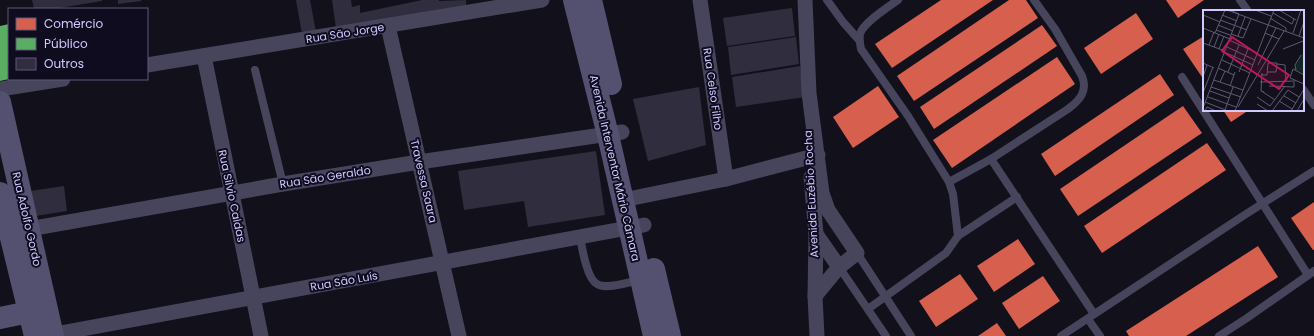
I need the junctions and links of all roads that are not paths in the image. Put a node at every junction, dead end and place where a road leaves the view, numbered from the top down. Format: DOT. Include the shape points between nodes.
graph roads {
  1 [pos="542,0"];
  2 [pos="574,0"];
  3 [pos="590,0"];
  4 [pos="700,0"];
  5 [pos="805,0"];
  6 [pos="827,0"];
  7 [pos="898,0"];
  8 [pos="1034,0"];
  9 [pos="1240,0"];
  10 [pos="1247,10"];
  11 [pos="388,26"];
  12 [pos="859,40"];
  13 [pos="204,56"];
  14 [pos="148,65"];
  15 [pos="255,70"];
  16 [pos="1182,76"];
  17 [pos="57,80"];
  18 [pos="0,90"];
  19 [pos="1304,90"];
  20 [pos="0,102"];
  21 [pos="1314,104"];
  22 [pos="1203,110"];
  23 [pos="1204,111"];
  24 [pos="615,134"];
  25 [pos="813,156"];
  26 [pos="991,159"];
  27 [pos="419,162"];
  28 [pos="1314,171"];
  29 [pos="726,178"];
  30 [pos="949,182"];
  31 [pos="284,184"];
  32 [pos="0,193"];
  33 [pos="232,193"];
  34 [pos="1017,197"];
  35 [pos="630,199"];
  36 [pos="1262,204"];
  37 [pos="637,227"];
  38 [pos="29,229"];
  39 [pos="816,234"];
  40 [pos="958,236"];
  41 [pos="580,237"];
  42 [pos="857,253"];
  43 [pos="442,262"];
  44 [pos="839,268"];
  45 [pos="1311,273"];
  46 [pos="649,278"];
  47 [pos="814,296"];
  48 [pos="253,297"];
  49 [pos="886,297"];
  50 [pos="868,309"];
  51 [pos="38,310"];
  52 [pos="1091,316"];
  53 [pos="0,318"];
  54 [pos="46,336"];
  55 [pos="261,336"];
  56 [pos="459,336"];
  57 [pos="654,336"];
  58 [pos="670,336"];
  59 [pos="817,336"];
  60 [pos="886,336"];
  61 [pos="911,336"];
  62 [pos="1062,336"];
  63 [pos="1100,336"];
  64 [pos="1219,336"];
  1 -- 11 [label="street, Rua São Jorge"];
  2 -- 24 [label="main road, Avenida Interventor Mário Câmara"];
  3 -- 24 [label="main road, Avenida Interventor Mário Câmara"];
  4 -- 29 [label="street, Rua Celso Filho"];
  5 -- 25 [label="street, Avenida Euzébio Rocha"];
  6 -- 12 [label="lane"];
  7 -- 12 [label="lane" via="864,26"];
  8 -- 26 [label="lane" via="1082,76 1084,91 1078,102"];
  9 -- 10 [label="lane"];
  11 -- 13 [label="street, Rua São Jorge"];
  11 -- 27 [label="street, Travessa Saara"];
  12 -- 30 [label="lane" via="861,49 908,116"];
  13 -- 14 [label="street, Rua São Jorge"];
  13 -- 33 [label="street, Rua Silvio Caldas"];
  15 -- 31 [label="lane"];
  16 -- 22 [label="lane"];
  17 -- 18 [label="street"];
  19 -- 21 [label="lane"];
  20 -- 38 [label="main road, Rua Adolfo Gordo"];
  23 -- 36 [label="lane"];
  24 -- 27 [label="street, Rua São Geraldo"];
  24 -- 35 [label="main road, Avenida Interventor Mário Câmara"];
  25 -- 29 [label="street"];
  25 -- 39 [label="street, Avenida Euzébio Rocha"];
  25 -- 42 [label="street, Avenida Euzébio Rocha" via="828,210"];
  26 -- 30 [label="lane"];
  26 -- 34 [label="lane"];
  27 -- 31 [label="street, Rua São Geraldo"];
  27 -- 43 [label="street, Travessa Saara"];
  28 -- 36 [label="lane"];
  29 -- 35 [label="street"];
  30 -- 40 [label="lane"];
  31 -- 33 [label="street, Rua São Geraldo"];
  32 -- 51 [label="main road, Rua Adolfo Gordo"];
  33 -- 38 [label="street, Rua São Geraldo"];
  33 -- 48 [label="street, Rua Silvio Caldas"];
  34 -- 40 [label="lane"];
  34 -- 52 [label="lane"];
  35 -- 37 [label="main road, Avenida Interventor Mário Câmara"];
  36 -- 45 [label="lane"];
  36 -- 52 [label="lane"];
  37 -- 41 [label="street, Rua São Luís"];
  37 -- 46 [label="main road, Avenida Interventor Mário Câmara"];
  38 -- 51 [label="main road, Rua Adolfo Gordo"];
  39 -- 44 [label="street"];
  39 -- 47 [label="street, Avenida Euzébio Rocha"];
  40 -- 49 [label="lane" via="946,253"];
  41 -- 43 [label="street, Rua São Luís"];
  41 -- 46 [label="lane" via="591,278 597,284 615,285"];
  42 -- 44 [label="street"];
  42 -- 49 [label="lane"];
  43 -- 48 [label="street, Rua São Luís"];
  43 -- 56 [label="street, Travessa Saara"];
  44 -- 47 [label="street"];
  44 -- 50 [label="lane"];
  45 -- 64 [label="lane"];
  46 -- 57 [label="main road, Avenida Interventor Mário Câmara"];
  46 -- 58 [label="main road, Avenida Interventor Mário Câmara"];
  47 -- 59 [label="street, Avenida Euzébio Rocha"];
  48 -- 54 [label="street, Rua São Luís"];
  48 -- 55 [label="street, Rua Silvio Caldas"];
  49 -- 50 [label="lane"];
  49 -- 61 [label="lane"];
  50 -- 60 [label="lane"];
  51 -- 53 [label="main road"];
  51 -- 54 [label="main road, Rua Adolfo Gordo"];
  52 -- 62 [label="lane"];
  52 -- 63 [label="lane"];
}
